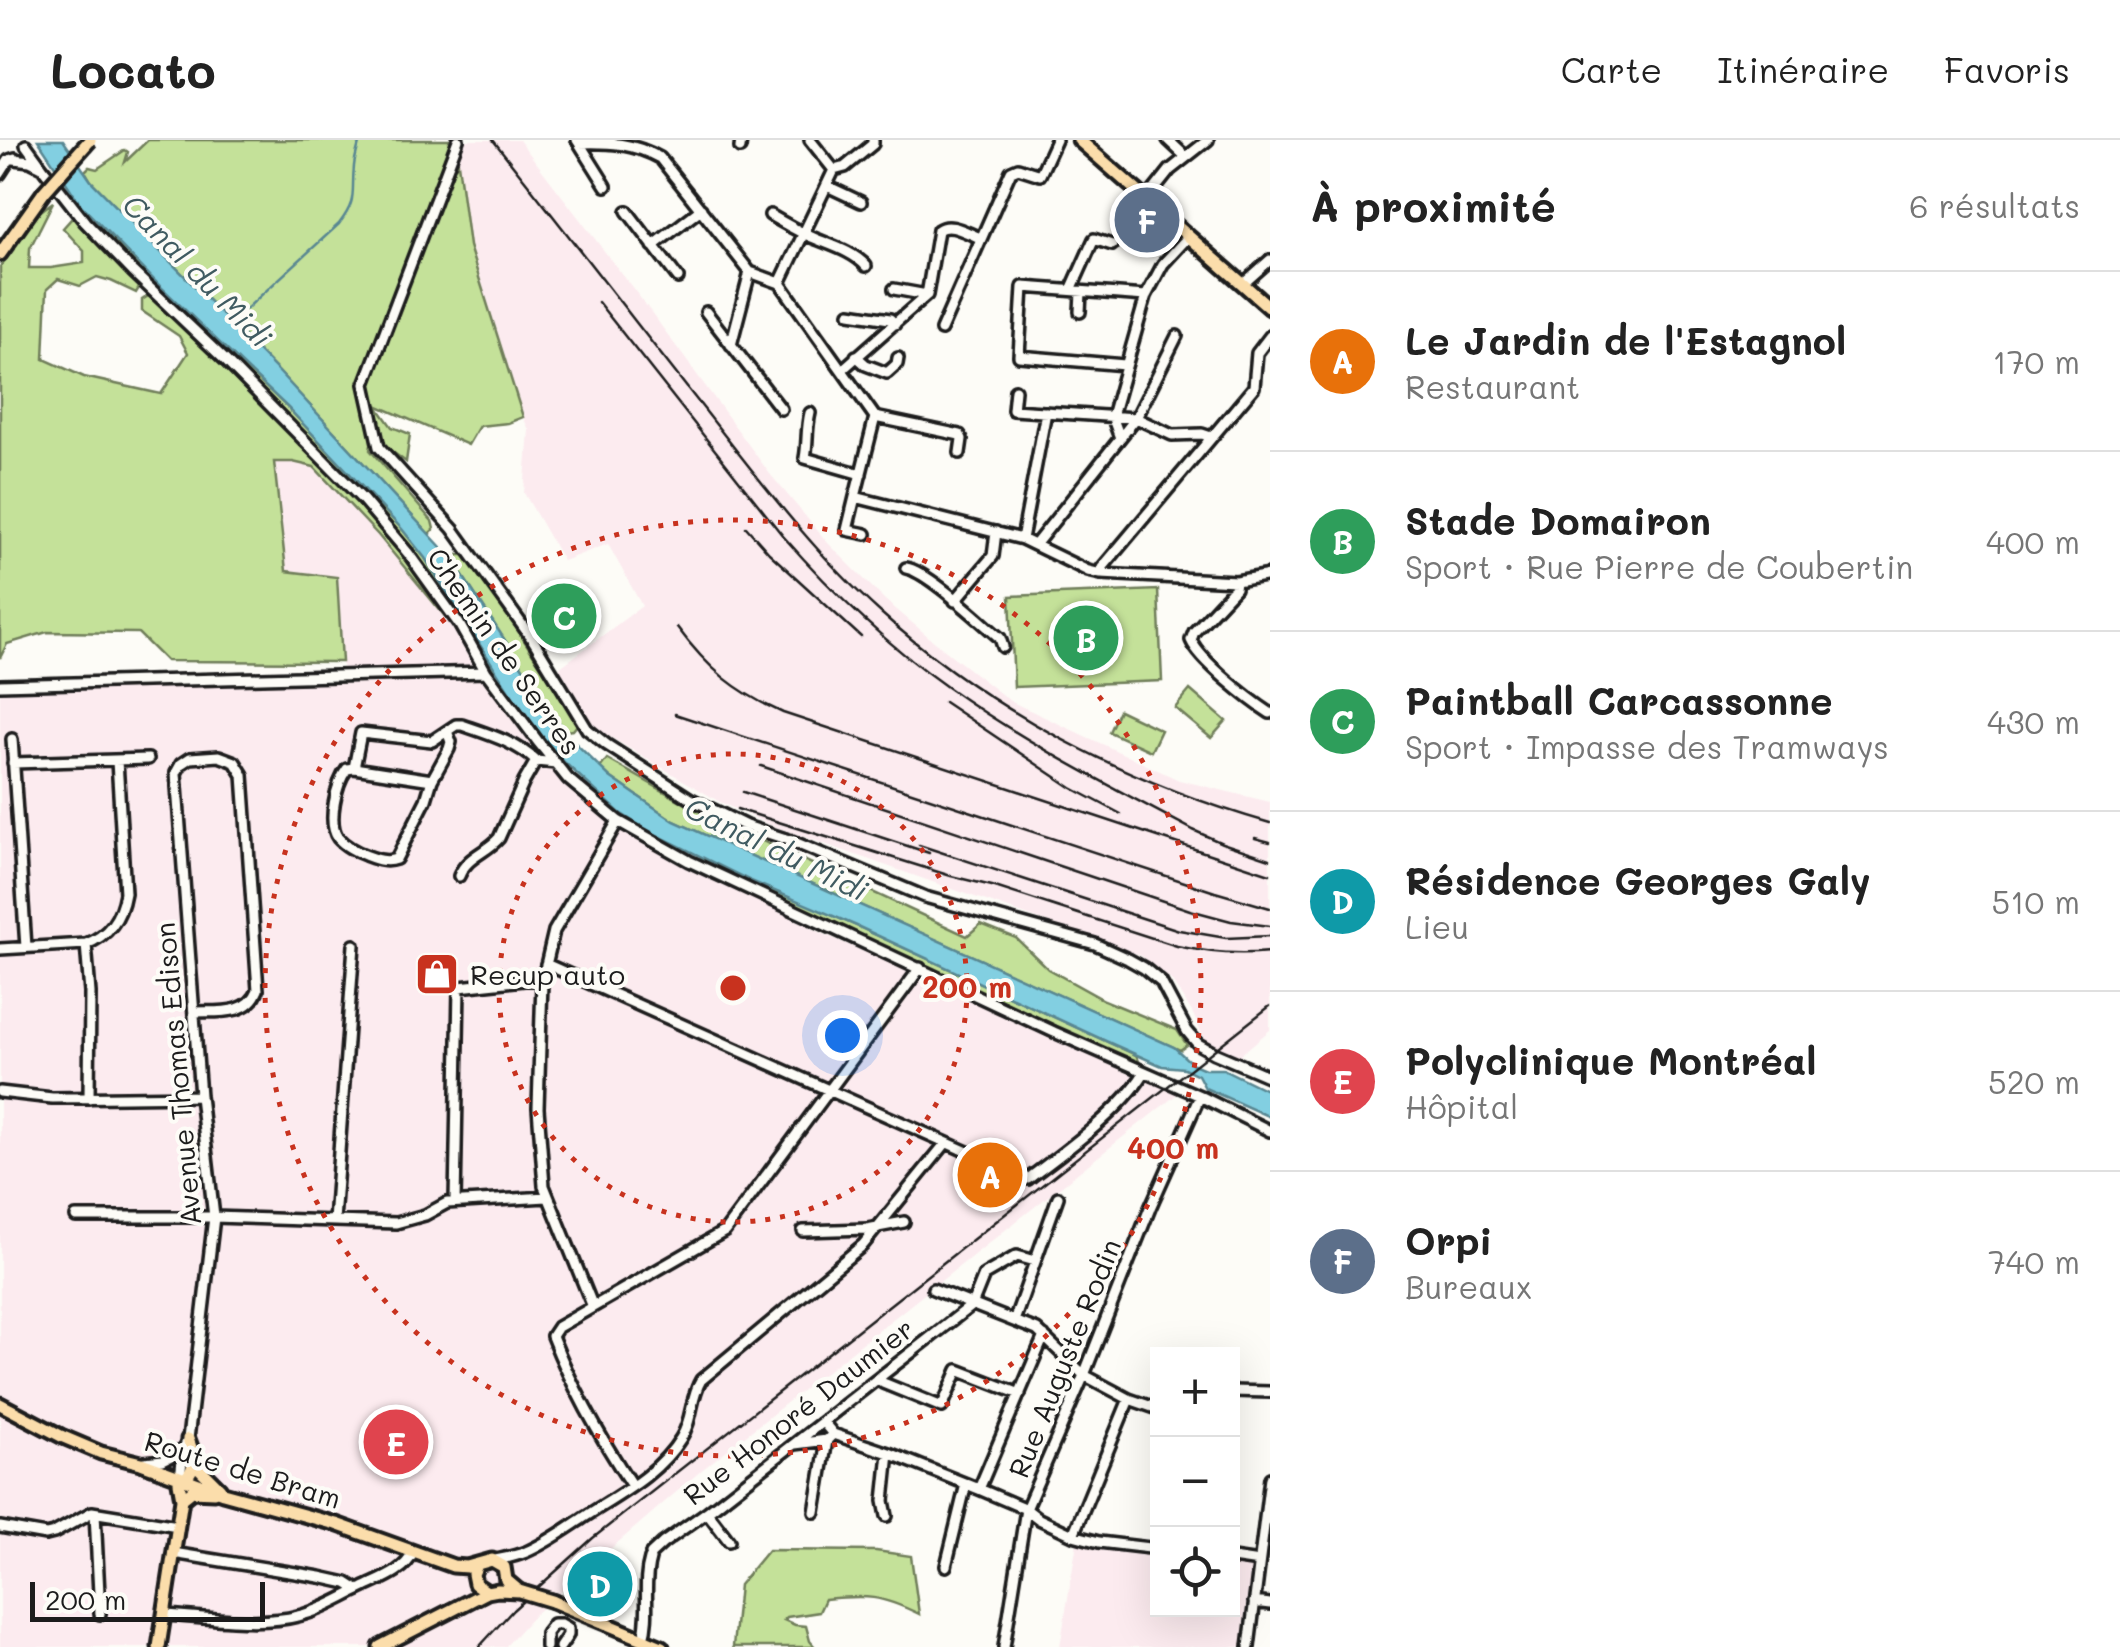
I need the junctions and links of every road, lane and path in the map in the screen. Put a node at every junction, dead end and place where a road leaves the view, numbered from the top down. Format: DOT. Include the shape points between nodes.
graph roads {
  1 [pos="90,140"];
  2 [pos="458,140"];
  3 [pos="810,140"];
  4 [pos="873,140"];
  5 [pos="1056,140"];
  6 [pos="1079,140"];
  7 [pos="1168,140"];
  8 [pos="1208,140"];
  9 [pos="578,142"];
  10 [pos="26,143"];
  11 [pos="642,144"];
  12 [pos="1186,156"];
  13 [pos="7,160"];
  14 [pos="42,167"];
  15 [pos="834,170"];
  16 [pos="0,174"];
  17 [pos="606,186"];
  18 [pos="827,186"];
  19 [pos="1146,199"];
  20 [pos="860,202"];
  21 [pos="701,209"];
  22 [pos="627,211"];
  23 [pos="770,215"];
  24 [pos="1100,226"];
  25 [pos="804,234"];
  26 [pos="1189,236"];
  27 [pos="981,238"];
  28 [pos="1094,238"];
  29 [pos="1112,245"];
  30 [pos="654,246"];
  31 [pos="0,254"];
  32 [pos="1270,260"];
  33 [pos="866,266"];
  34 [pos="750,272"];
  35 [pos="1024,272"];
  36 [pos="678,278"];
  37 [pos="780,283"];
  38 [pos="1243,284"];
  39 [pos="1023,287"];
  40 [pos="894,290"];
  41 [pos="1076,291"];
  42 [pos="928,296"];
  43 [pos="1146,296"];
  44 [pos="1270,308"];
  45 [pos="706,312"];
  46 [pos="850,312"];
  47 [pos="1080,312"];
  48 [pos="895,324"];
  49 [pos="941,330"];
  50 [pos="1178,336"];
  51 [pos="1270,336"];
  52 [pos="731,345"];
  53 [pos="856,356"];
  54 [pos="898,358"];
  55 [pos="1126,365"];
  56 [pos="842,370"];
  57 [pos="768,372"];
  58 [pos="757,378"];
  59 [pos="1015,390"];
  60 [pos="781,409"];
  61 [pos="1046,412"];
  62 [pos="810,413"];
  63 [pos="1112,416"];
  64 [pos="875,418"];
  65 [pos="1136,418"];
  66 [pos="1211,437"];
  67 [pos="1120,438"];
  68 [pos="960,453"];
  69 [pos="862,474"];
  70 [pos="855,497"];
  71 [pos="994,531"];
  72 [pos="866,534"];
  73 [pos="1022,539"];
  74 [pos="1035,545"];
  75 [pos="906,568"];
  76 [pos="1101,574"];
  77 [pos="1270,574"];
  78 [pos="1236,582"];
  79 [pos="955,601"];
  80 [pos="1003,647"];
  81 [pos="486,672"];
  82 [pos="0,686"];
  83 [pos="1270,713"];
  84 [pos="448,732"];
  85 [pos="12,739"];
  86 [pos="148,759"];
  87 [pos="116,761"];
  88 [pos="536,761"];
  89 [pos="13,763"];
  90 [pos="556,763"];
  91 [pos="354,768"];
  92 [pos="432,780"];
  93 [pos="618,821"];
  94 [pos="460,876"];
  95 [pos="86,944"];
  96 [pos="354,945"];
  97 [pos="26,947"];
  98 [pos="0,949"];
  99 [pos="546,964"];
  100 [pos="920,968"];
  101 [pos="543,978"];
  102 [pos="194,1012"];
  103 [pos="1144,1073"];
  104 [pos="1270,1077"];
  105 [pos="831,1090"];
  106 [pos="0,1092"];
  107 [pos="200,1096"];
  108 [pos="1200,1096"];
  109 [pos="89,1098"];
  110 [pos="1270,1132"];
  111 [pos="945,1144"];
  112 [pos="1058,1196"];
  113 [pos="546,1197"];
  114 [pos="456,1202"];
  115 [pos="76,1217"];
  116 [pos="214,1217"];
  117 [pos="334,1220"];
  118 [pos="904,1222"];
  119 [pos="879,1228"];
  120 [pos="803,1231"];
  121 [pos="1035,1261"];
  122 [pos="933,1289"];
  123 [pos="972,1305"];
  124 [pos="593,1307"];
  125 [pos="1014,1321"];
  126 [pos="1044,1336"];
  127 [pos="1084,1375"];
  128 [pos="878,1378"];
  129 [pos="1240,1392"];
  130 [pos="1270,1392"];
  131 [pos="1020,1394"];
  132 [pos="1130,1399"];
  133 [pos="0,1404"];
  134 [pos="1150,1407"];
  135 [pos="823,1422"];
  136 [pos="830,1437"];
  137 [pos="186,1444"];
  138 [pos="795,1444"];
  139 [pos="890,1453"];
  140 [pos="102,1454"];
  141 [pos="141,1463"];
  142 [pos="194,1463"];
  143 [pos="182,1478"];
  144 [pos="1270,1478"];
  145 [pos="966,1484"];
  146 [pos="632,1486"];
  147 [pos="979,1489"];
  148 [pos="223,1492"];
  149 [pos="182,1499"];
  150 [pos="1026,1509"];
  151 [pos="95,1512"];
  152 [pos="706,1512"];
  153 [pos="815,1512"];
  154 [pos="886,1516"];
  155 [pos="178,1526"];
  156 [pos="0,1527"];
  157 [pos="1072,1535"];
  158 [pos="729,1541"];
  159 [pos="1150,1548"];
  160 [pos="174,1552"];
  161 [pos="413,1553"];
  162 [pos="523,1554"];
  163 [pos="496,1560"];
  164 [pos="1263,1564"];
  165 [pos="477,1565"];
  166 [pos="946,1566"];
  167 [pos="499,1585"];
  168 [pos="358,1590"];
  169 [pos="1254,1602"];
  170 [pos="1270,1604"];
  171 [pos="100,1614"];
  172 [pos="164,1615"];
  173 [pos="642,1639"];
  174 [pos="159,1647"];
  175 [pos="380,1647"];
  176 [pos="546,1647"];
  177 [pos="560,1647"];
  178 [pos="662,1647"];
  179 [pos="1004,1647"];
  180 [pos="1249,1647"];
  1 -- 31 [label="main road, bridge"];
  2 -- 104 [label="street" via="365,384 379,447 453,530 587,729 691,799 746,826 925,897 1128,958 1160,982 1198,1044"];
  3 -- 15 [label="street"];
  4 -- 15 [label="street"];
  5 -- 27 [label="street" via="1040,175 1011,171"];
  6 -- 19 [label="main road"];
  7 -- 12 [label="street"];
  8 -- 12 [label="street"];
  9 -- 11 [label="street"];
  9 -- 17 [label="street"];
  10 -- 13 [label="street"];
  10 -- 14 [label="street, Chemin de Serres"];
  11 -- 21 [label="street"];
  12 -- 19 [label="street"];
  13 -- 14 [label="street"];
  13 -- 16 [label="street"];
  14 -- 81 [label="street, Chemin de Serres" via="133,272 363,500 459,624"];
  15 -- 18 [label="street"];
  18 -- 20 [label="street"];
  18 -- 25 [label="street"];
  19 -- 26 [label="main road"];
  21 -- 30 [label="street"];
  21 -- 34 [label="street"];
  22 -- 30 [label="street"];
  23 -- 25 [label="street"];
  24 -- 28 [label="street"];
  25 -- 33 [label="street"];
  25 -- 37 [label="street"];
  26 -- 38 [label="main road"];
  26 -- 43 [label="street"];
  27 -- 42 [label="street" via="949,226 938,230"];
  27 -- 49 [label="street"];
  28 -- 29 [label="street"];
  28 -- 41 [label="street"];
  30 -- 36 [label="street"];
  32 -- 38 [label="street"];
  34 -- 37 [label="street"];
  34 -- 52 [label="street"];
  35 -- 39 [label="street"];
  37 -- 56 [label="street"];
  38 -- 44 [label="main road"];
  39 -- 41 [label="street"];
  39 -- 55 [label="street" via="1019,356"];
  40 -- 42 [label="street"];
  41 -- 43 [label="street"];
  41 -- 47 [label="street"];
  42 -- 48 [label="street"];
  43 -- 55 [label="street"];
  45 -- 52 [label="street"];
  46 -- 48 [label="street"];
  48 -- 53 [label="street"];
  50 -- 65 [label="street"];
  51 -- 66 [label="street" via="1257,353 1254,387"];
  52 -- 58 [label="street"];
  53 -- 54 [label="street" via="887,373"];
  53 -- 56 [label="street"];
  55 -- 63 [label="street"];
  56 -- 64 [label="street"];
  57 -- 58 [label="street"];
  58 -- 60 [label="street"];
  59 -- 61 [label="street" via="1013,410"];
  61 -- 63 [label="street"];
  61 -- 73 [label="street"];
  62 -- 69 [label="street" via="805,458"];
  63 -- 65 [label="street"];
  63 -- 67 [label="street"];
  64 -- 68 [label="street" via="960,435"];
  64 -- 69 [label="street"];
  65 -- 66 [label="street" via="1172,435"];
  65 -- 67 [label="street"];
  66 -- 76 [label="street"];
  67 -- 74 [label="street"];
  69 -- 70 [label="street"];
  70 -- 71 [label="street"];
  70 -- 72 [label="street" via="848,530"];
  71 -- 73 [label="street"];
  71 -- 79 [label="street" via="992,556"];
  73 -- 74 [label="street"];
  74 -- 76 [label="street"];
  75 -- 79 [label="street"];
  76 -- 78 [label="street"];
  77 -- 78 [label="street"];
  78 -- 83 [label="street" via="1192,640"];
  79 -- 80 [label="street"];
  81 -- 82 [label="street"];
  81 -- 90 [label="street, Chemin de Serres"];
  84 -- 88 [label="street" via="462,725"];
  84 -- 91 [label="street" via="432,741 361,734"];
  84 -- 92 [label="street" via="451,742"];
  85 -- 89 [label="street"];
  86 -- 87 [label="street"];
  87 -- 89 [label="street"];
  87 -- 95 [label="street" via="125,892 112,928"];
  88 -- 90 [label="street"];
  88 -- 94 [label="street" via="499,838 468,860"];
  89 -- 97 [label="street"];
  90 -- 93 [label="street, Chemin de Serres"];
  91 -- 92 [label="street"];
  91 -- 92 [label="street" via="343,774 335,799 335,833 362,854 387,862 401,853"];
  93 -- 99 [label="street" via="554,930"];
  93 -- 100 [label="street, Chemin de Serres"];
  95 -- 97 [label="street"];
  95 -- 109 [label="street"];
  96 -- 117 [label="street"];
  97 -- 98 [label="street"];
  99 -- 101 [label="street"];
  99 -- 105 [label="street"];
  100 -- 103 [label="street, Chemin de Serres"];
  100 -- 105 [label="street"];
  101 -- 113 [label="street" via="538,1108"];
  101 -- 114 [label="street" via="460,986"];
  102 -- 102 [label="street, Avenue Thomas Edison" via="242,1008 258,990 243,775 220,756 190,758 176,773"];
  102 -- 107 [label="street, Avenue Thomas Edison"];
  103 -- 108 [label="street, Chemin de Serres"];
  103 -- 111 [label="street" via="1028,1180"];
  105 -- 111 [label="street"];
  105 -- 124 [label="street" via="726,1231"];
  106 -- 109 [label="street"];
  107 -- 109 [label="street"];
  107 -- 116 [label="street, Avenue Thomas Edison"];
  108 -- 110 [label="street, Chemin de Serres"];
  108 -- 127 [label="street, Rue Auguste Rodin"];
  111 -- 119 [label="street"];
  112 -- 121 [label="street"];
  113 -- 114 [label="street"];
  113 -- 124 [label="street"];
  114 -- 117 [label="street" via="396,1223"];
  115 -- 116 [label="street"];
  116 -- 117 [label="street"];
  116 -- 137 [label="street, Avenue Thomas Edison"];
  118 -- 119 [label="street"];
  119 -- 120 [label="street"];
  119 -- 146 [label="street" via="710,1370 696,1388 690,1422 670,1455"];
  121 -- 123 [label="street, Rue Honoré Daumier" via="1017,1256 984,1276"];
  121 -- 125 [label="street"];
  122 -- 123 [label="street"];
  123 -- 125 [label="street"];
  123 -- 128 [label="street, Rue Honoré Daumier"];
  124 -- 146 [label="street" via="552,1336"];
  125 -- 126 [label="street"];
  126 -- 127 [label="street"];
  126 -- 131 [label="street"];
  127 -- 132 [label="street"];
  127 -- 150 [label="street, Rue Auguste Rodin"];
  128 -- 131 [label="street" via="942,1406 958,1370"];
  128 -- 135 [label="street, Rue Honoré Daumier"];
  129 -- 130 [label="street"];
  131 -- 147 [label="street"];
  132 -- 134 [label="street"];
  132 -- 157 [label="street"];
  133 -- 140 [label="main road, Route de Bram"];
  135 -- 136 [label="street"];
  135 -- 138 [label="street, Rue Honoré Daumier"];
  136 -- 138 [label="street"];
  136 -- 139 [label="street"];
  136 -- 153 [label="street"];
  137 -- 141 [label="street" via="175,1456"];
  137 -- 142 [label="main road"];
  137 -- 143 [label="street, Avenue Thomas Edison"];
  138 -- 152 [label="street, Rue Honoré Daumier"];
  139 -- 145 [label="street"];
  139 -- 154 [label="street"];
  140 -- 141 [label="main road, Route de Bram"];
  140 -- 143 [label="main road"];
  141 -- 143 [label="main road, Route de Bram"];
  142 -- 143 [label="main road"];
  142 -- 148 [label="main road"];
  143 -- 148 [label="main road, Route de Bram"];
  143 -- 149 [label="main road"];
  144 -- 164 [label="street"];
  145 -- 147 [label="street"];
  145 -- 166 [label="street"];
  146 -- 162 [label="street"];
  147 -- 150 [label="street"];
  148 -- 149 [label="main road" via="192,1491"];
  148 -- 161 [label="main road, Route de Bram"];
  149 -- 155 [label="main road"];
  150 -- 157 [label="street"];
  150 -- 179 [label="street, Rue Auguste Rodin"];
  151 -- 155 [label="street"];
  151 -- 156 [label="street" via="46,1535"];
  151 -- 171 [label="street"];
  152 -- 158 [label="street"];
  152 -- 173 [label="street, Rue Honoré Daumier" via="651,1556"];
  155 -- 160 [label="main road"];
  157 -- 159 [label="street"];
  160 -- 168 [label="street" via="320,1577"];
  160 -- 172 [label="main road"];
  161 -- 165 [label="main road, Route de Bram" via="453,1566"];
  161 -- 168 [label="street" via="408,1564"];
  162 -- 163 [label="street"];
  162 -- 167 [label="street"];
  163 -- 165 [label="main road"];
  163 -- 167 [label="main road" via="504,1567"];
  164 -- 169 [label="street"];
  165 -- 167 [label="main road" via="478,1588"];
  167 -- 173 [label="main road, bridge"];
  167 -- 175 [label="main road"];
  168 -- 172 [label="street" via="296,1617"];
  169 -- 170 [label="street"];
  169 -- 180 [label="street"];
  172 -- 174 [label="main road"];
  173 -- 178 [label="main road"];
  176 -- 177 [label="street" via="548,1627 556,1624 568,1628"];
}
